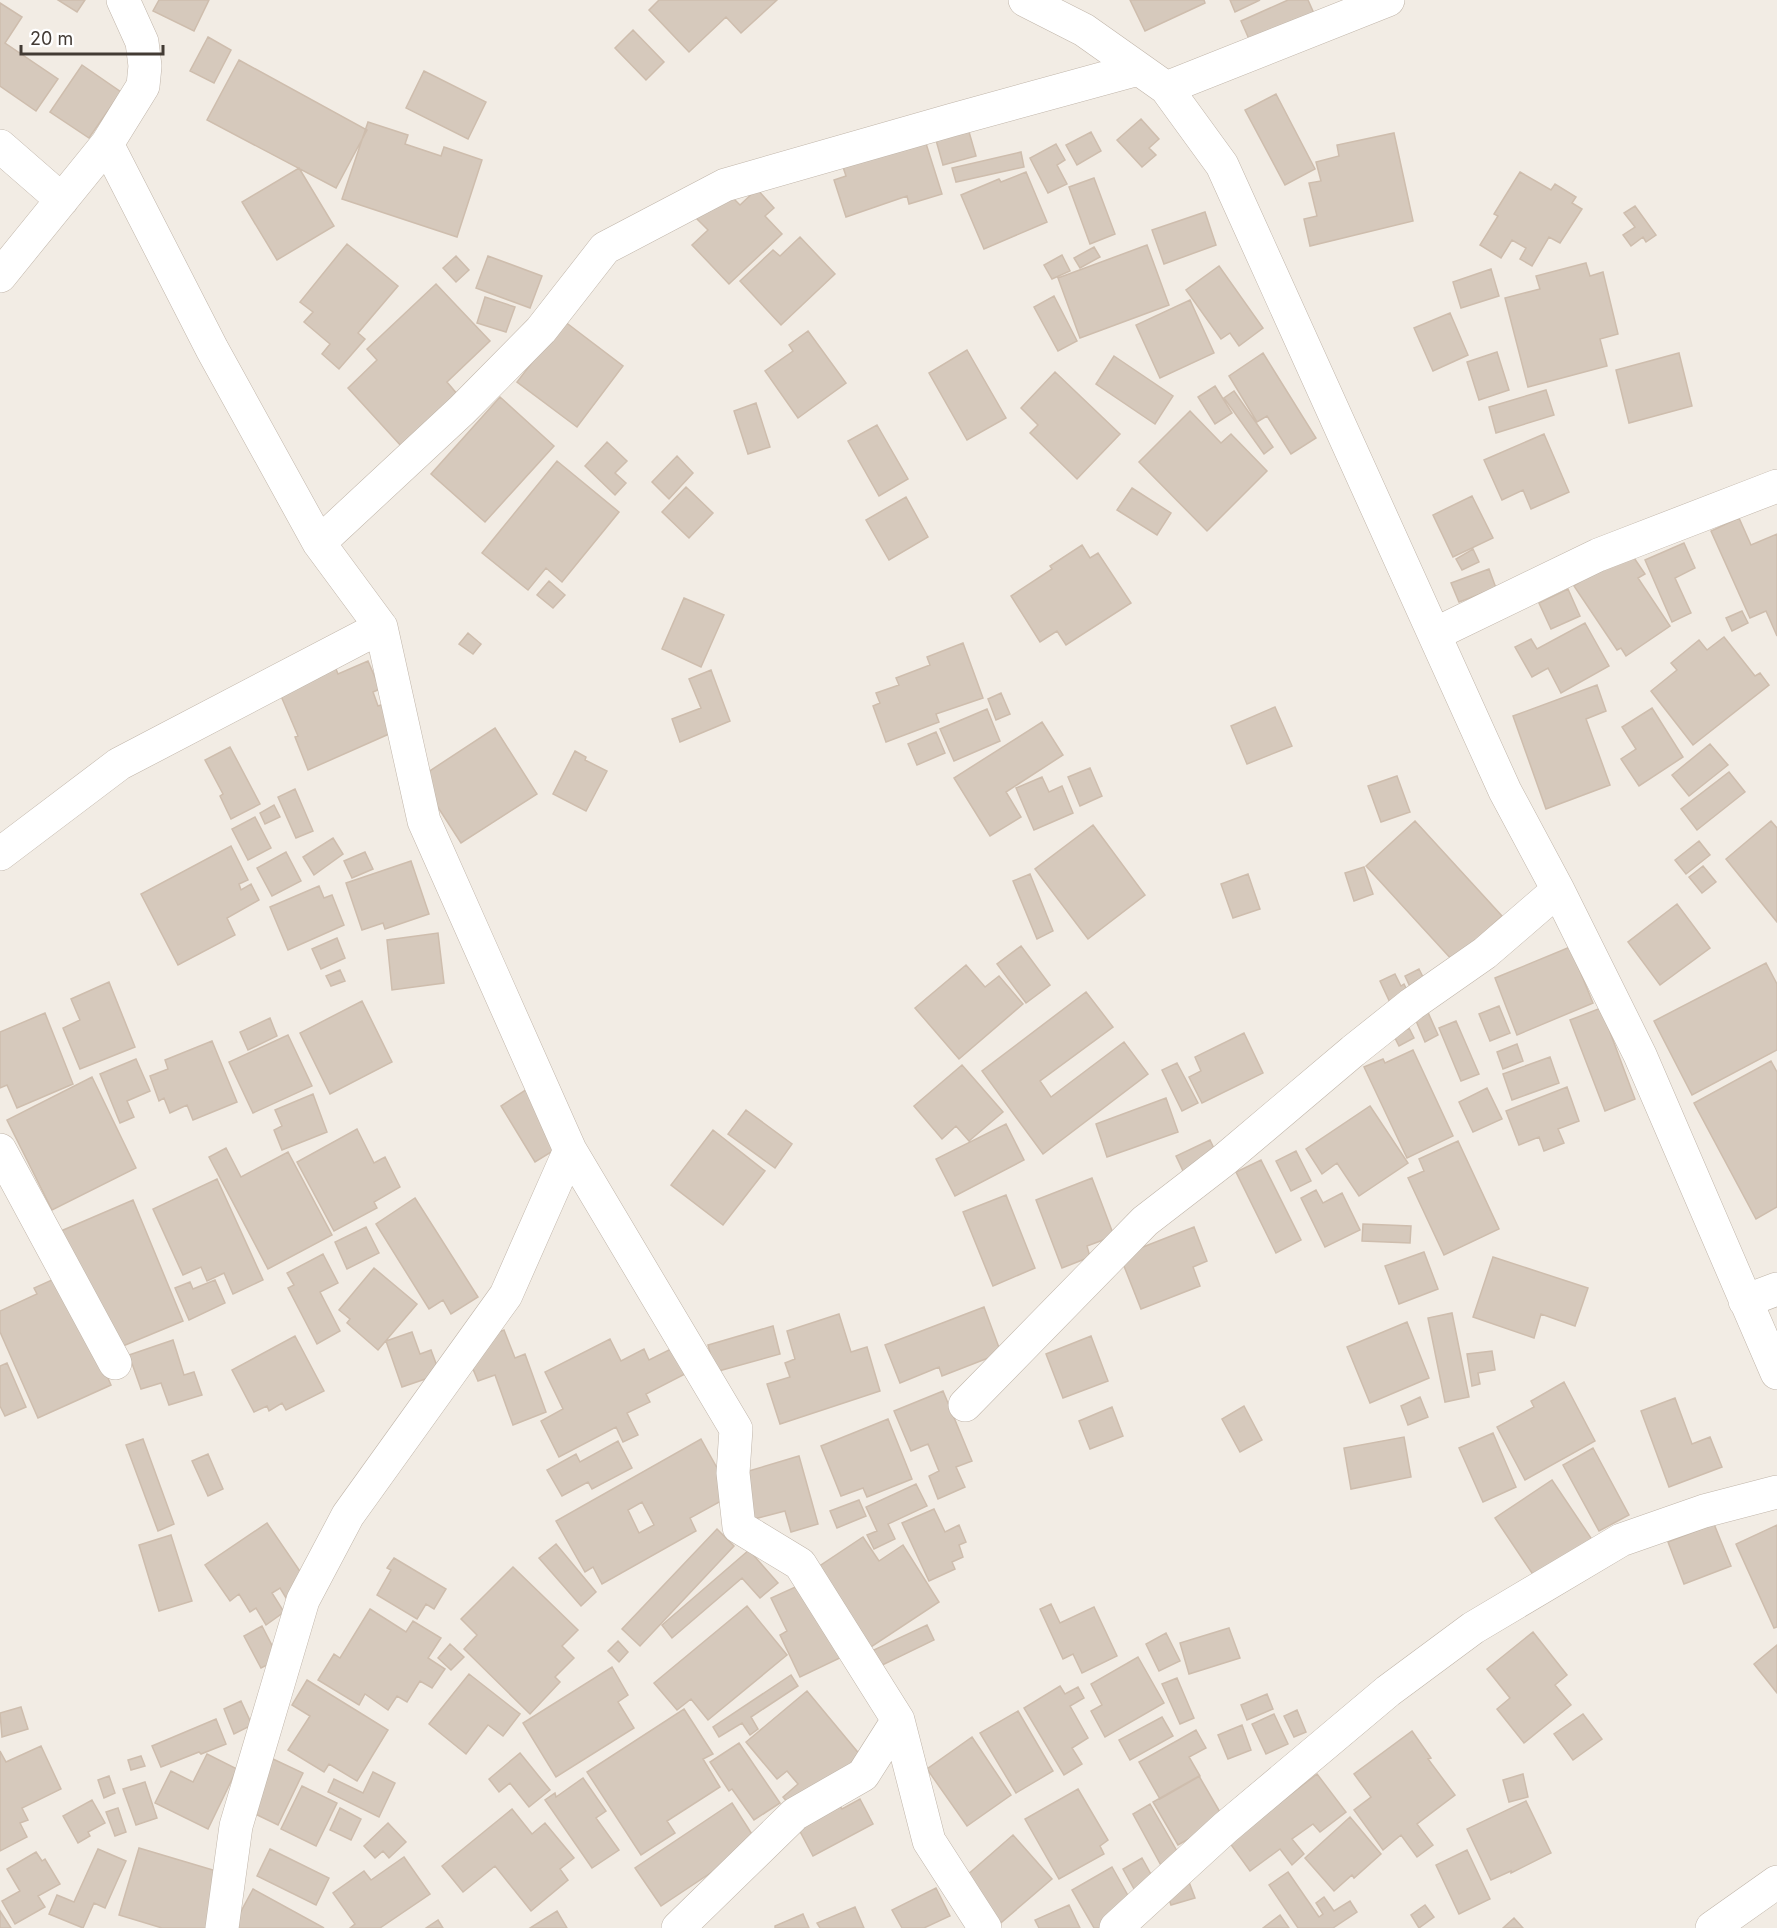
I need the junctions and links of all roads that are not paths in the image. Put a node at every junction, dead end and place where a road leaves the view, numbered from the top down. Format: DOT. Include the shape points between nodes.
graph roads {
  1 [pos="123,0"];
  2 [pos="1025,0"];
  3 [pos="1388,0"];
  4 [pos="1138,69"];
  5 [pos="1166,88"];
  6 [pos="107,144"];
  7 [pos="0,146"];
  8 [pos="62,200"];
  9 [pos="0,276"];
  10 [pos="1777,486"];
  11 [pos="319,543"];
  12 [pos="381,627"];
  13 [pos="1435,634"];
  14 [pos="0,854"];
  15 [pos="1558,890"];
  16 [pos="0,1150"];
  17 [pos="570,1150"];
  18 [pos="1777,1289"];
  19 [pos="1745,1301"];
  20 [pos="115,1363"];
  21 [pos="1777,1372"];
  22 [pos="964,1405"];
  23 [pos="1777,1492"];
  24 [pos="898,1719"];
  25 [pos="1777,1882"];
  26 [pos="222,1928"];
  27 [pos="678,1928"];
  28 [pos="985,1928"];
  29 [pos="1116,1928"];
  30 [pos="1712,1928"];
  1 -- 6 [label="street" via="141,42 143,86"];
  2 -- 4 [label="street" via="1084,30"];
  3 -- 5 [label="street"];
  4 -- 5 [label="street"];
  4 -- 11 [label="street" via="726,185 605,248 542,330"];
  5 -- 13 [label="street" via="1222,165"];
  6 -- 8 [label="street"];
  6 -- 11 [label="street" via="212,349"];
  7 -- 8 [label="street"];
  8 -- 9 [label="street"];
  10 -- 13 [label="street" via="1598,555"];
  11 -- 12 [label="street"];
  12 -- 14 [label="street" via="119,764"];
  12 -- 17 [label="street" via="424,821"];
  13 -- 15 [label="street" via="1505,791"];
  15 -- 19 [label="street" via="1640,1055"];
  15 -- 22 [label="street" via="1485,953 1353,1051 1145,1221"];
  16 -- 20 [label="street"];
  17 -- 24 [label="street" via="736,1429 734,1473 739,1527 800,1564"];
  17 -- 26 [label="street" via="506,1295 348,1515 303,1600 236,1826"];
  18 -- 19 [label="street"];
  19 -- 21 [label="street"];
  23 -- 29 [label="street" via="1704,1510 1621,1540 1473,1628 1388,1691 1225,1828"];
  24 -- 27 [label="street" via="862,1775 795,1814"];
  24 -- 28 [label="street" via="929,1841"];
  25 -- 30 [label="street"];
}
